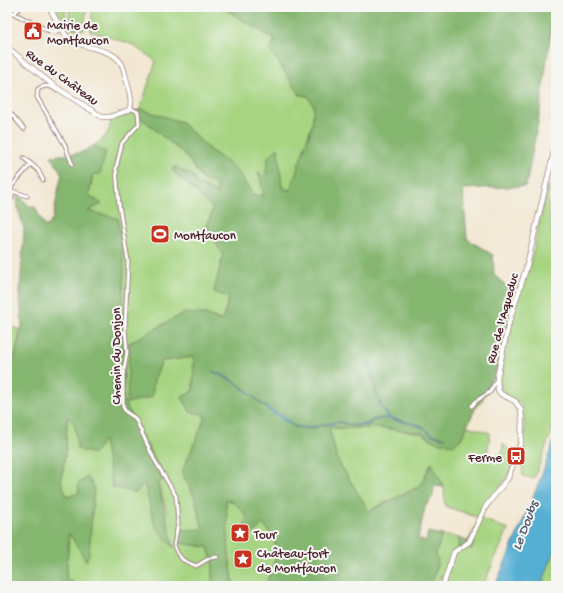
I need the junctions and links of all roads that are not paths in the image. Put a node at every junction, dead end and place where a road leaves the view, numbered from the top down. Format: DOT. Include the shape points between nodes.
graph roads {
  1 [pos="21,7"];
  2 [pos="49,7"];
  3 [pos="7,10"];
  4 [pos="14,13"];
  5 [pos="62,29"];
  6 [pos="7,47"];
  7 [pos="73,98"];
  8 [pos="130,108"];
  9 [pos="7,112"];
  10 [pos="24,129"];
  11 [pos="556,143"];
  12 [pos="24,158"];
  13 [pos="31,164"];
  14 [pos="72,164"];
  15 [pos="44,180"];
  16 [pos="10,188"];
  17 [pos="27,196"];
  18 [pos="7,206"];
  19 [pos="497,378"];
  20 [pos="472,406"];
  21 [pos="217,557"];
  22 [pos="443,586"];
  1 -- 4 [label="street"];
  2 -- 5 [label="street"];
  3 -- 4 [label="street"];
  4 -- 5 [label="street" via="51,32"];
  5 -- 8 [label="street" via="69,39 119,60 125,74"];
  6 -- 7 [label="street, Rue du Château"];
  7 -- 8 [label="street, Rue du Château" via="102,117 110,118"];
  7 -- 14 [label="street" via="46,86 38,89 36,93 65,145"];
  8 -- 21 [label="street, Chemin du Donjon" via="138,112 139,124 122,143 116,173 128,261 125,328 127,352 123,407 135,418 154,459 176,496 178,524 174,545 177,553 183,560 196,566"];
  9 -- 10 [label="street" via="10,116 12,114"];
  11 -- 19 [label="street, Rue de l'Aqueduc"];
  12 -- 13 [label="street"];
  13 -- 15 [label="street"];
  13 -- 16 [label="street"];
  16 -- 17 [label="street"];
  16 -- 18 [label="street" via="12,198"];
  19 -- 20 [label="street" via="490,392"];
  19 -- 22 [label="street, Rue de l'Aqueduc" via="498,390 515,401 521,410 521,442 508,478 486,506 469,542 454,552"];
}
